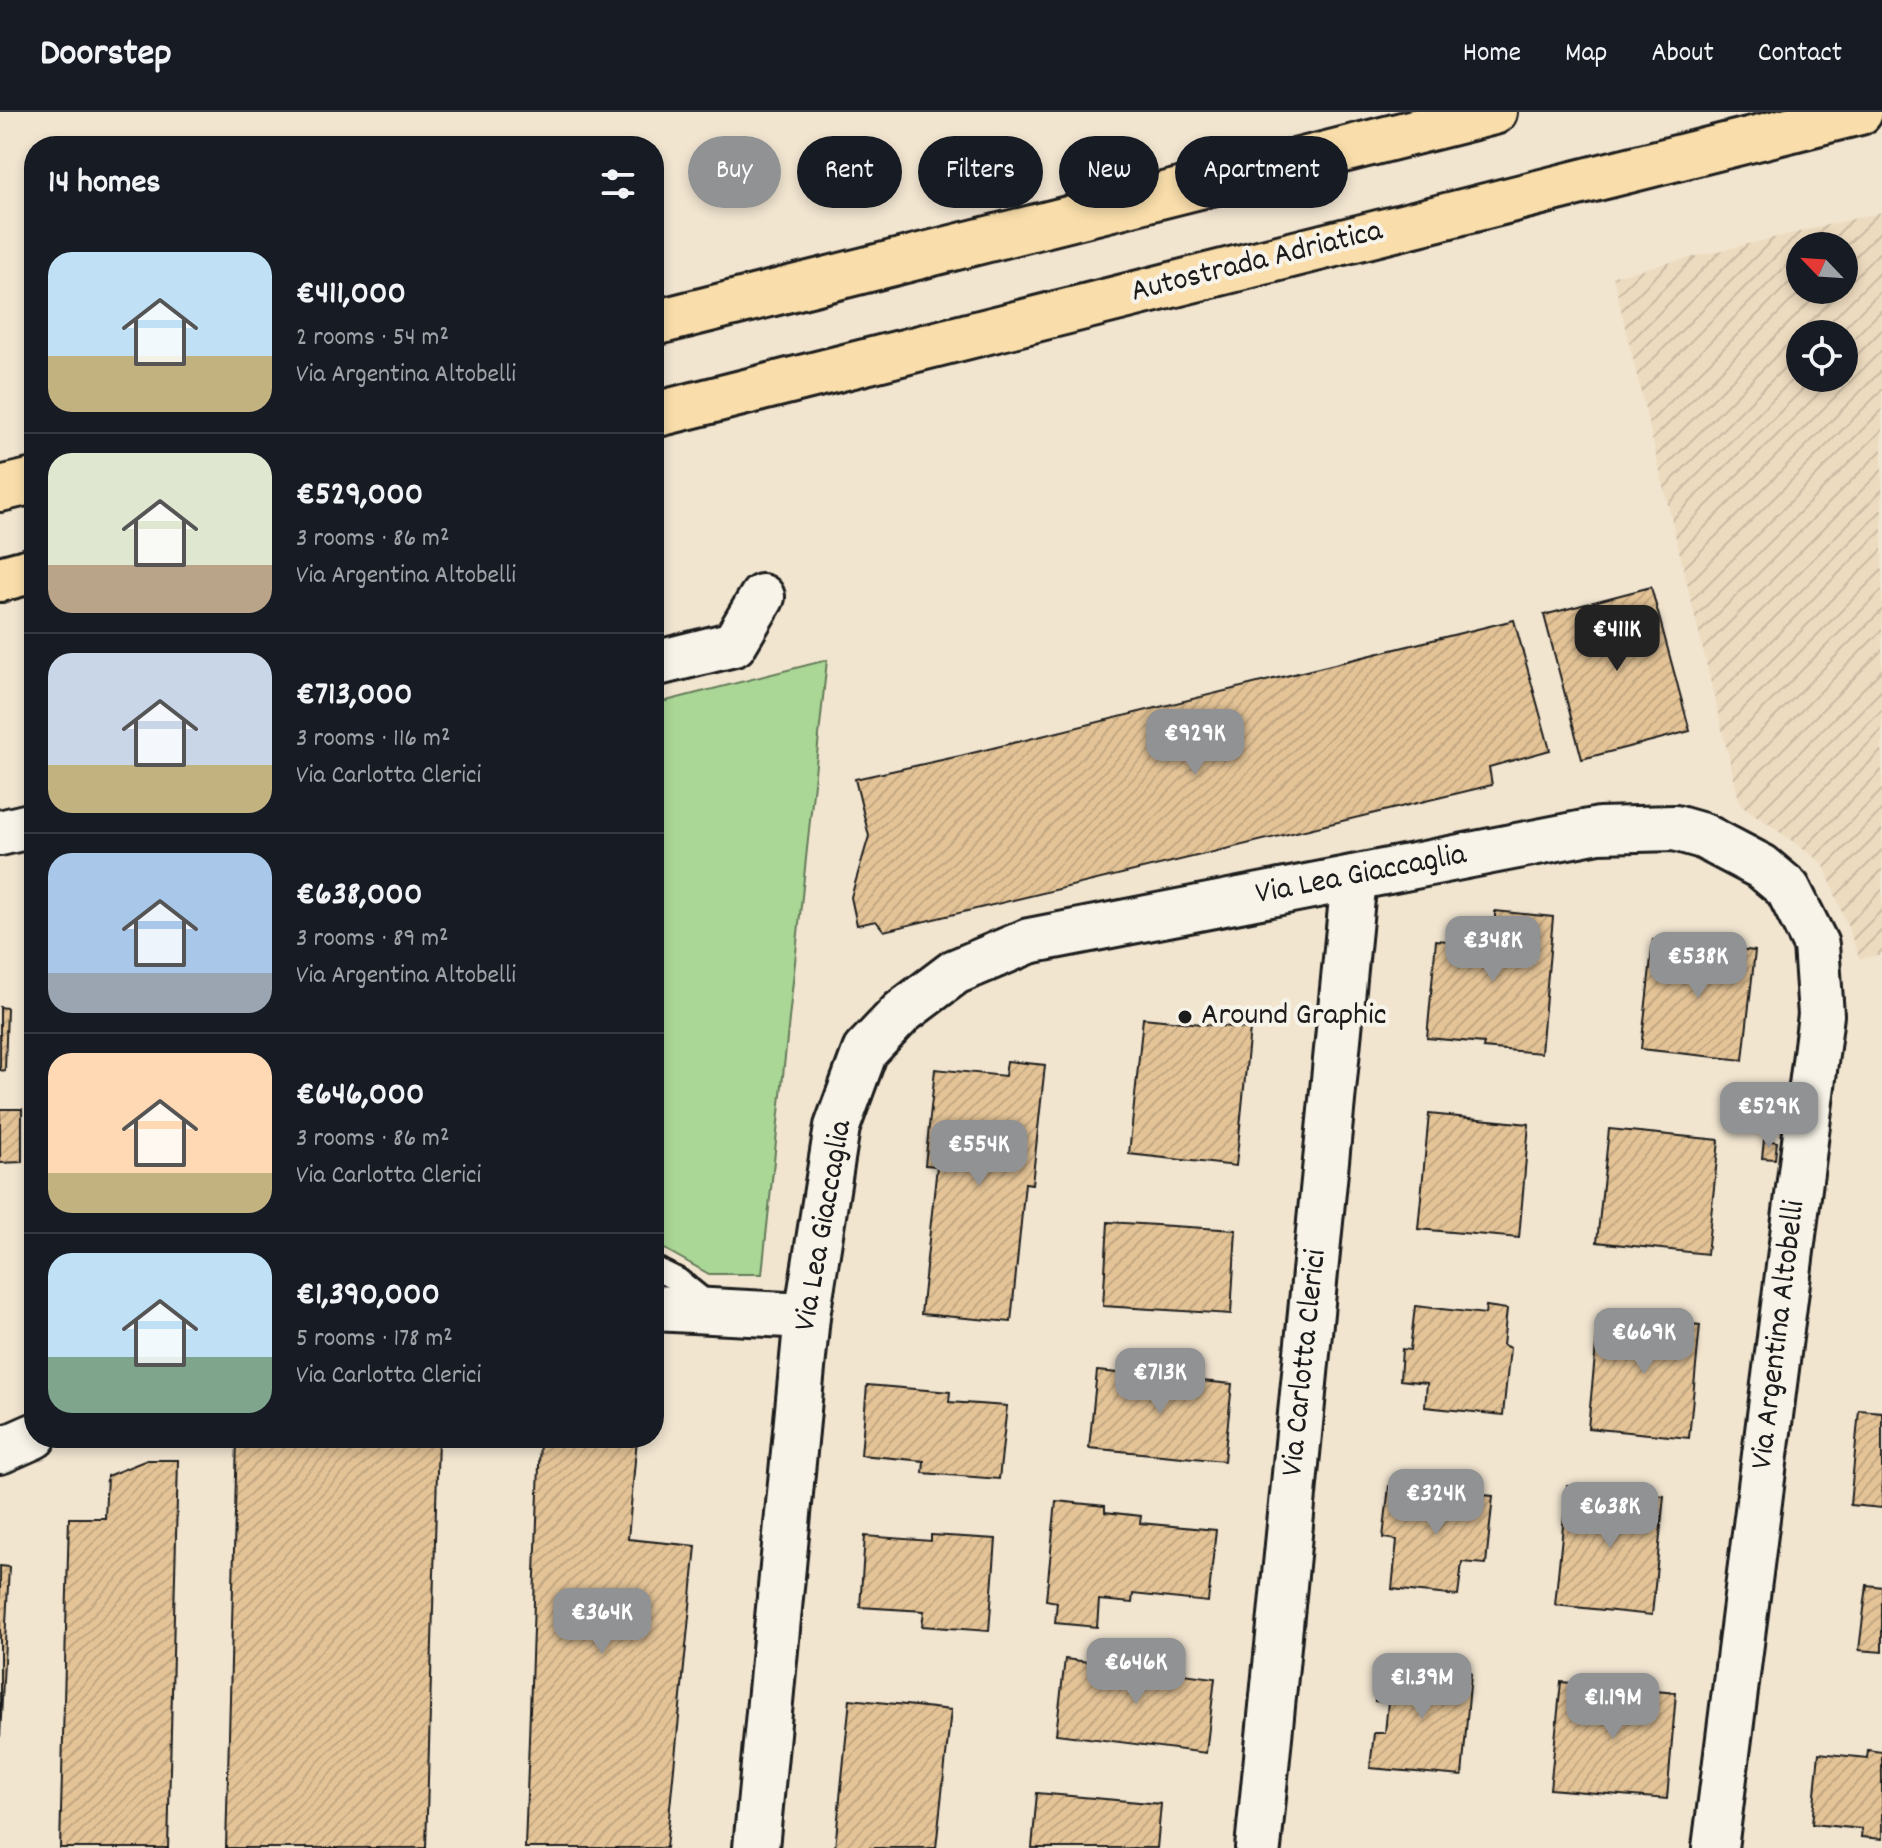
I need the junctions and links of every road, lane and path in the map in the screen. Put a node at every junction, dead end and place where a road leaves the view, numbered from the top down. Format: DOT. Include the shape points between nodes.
graph roads {
  1 [pos="1494,112"];
  2 [pos="1860,112"];
  3 [pos="664,320"];
  4 [pos="664,412"];
  5 [pos="24,483"];
  6 [pos="0,489"];
  7 [pos="24,573"];
  8 [pos="0,579"];
  9 [pos="762,597"];
  10 [pos="664,662"];
  11 [pos="24,827"];
  12 [pos="1599,830"];
  13 [pos="0,833"];
  14 [pos="1354,878"];
  15 [pos="664,1273"];
  16 [pos="664,1308"];
  17 [pos="717,1310"];
  18 [pos="807,1316"];
  19 [pos="24,1440"];
  20 [pos="0,1451"];
  21 [pos="756,1848"];
  22 [pos="1258,1848"];
  23 [pos="1715,1848"];
  1 -- 3 [label="highway"];
  2 -- 4 [label="highway, Autostrada Adriatica"];
  5 -- 6 [label="highway"];
  7 -- 8 [label="highway"];
  9 -- 10 [label="street" via="734,644"];
  11 -- 13 [label="street"];
  12 -- 14 [label="street, Via Lea Giaccaglia"];
  12 -- 23 [label="street, Via Argentina Altobelli" via="1675,828 1735,852 1788,889 1816,945 1821,1015"];
  14 -- 18 [label="street, Via Lea Giaccaglia" via="1029,941 955,972 902,1012 865,1051 837,1127"];
  14 -- 22 [label="street, Via Carlotta Clerici"];
  15 -- 17 [label="lane"];
  16 -- 17 [label="street"];
  17 -- 18 [label="street"];
  18 -- 21 [label="street, Via Lea Giaccaglia"];
  19 -- 20 [label="street"];
}
